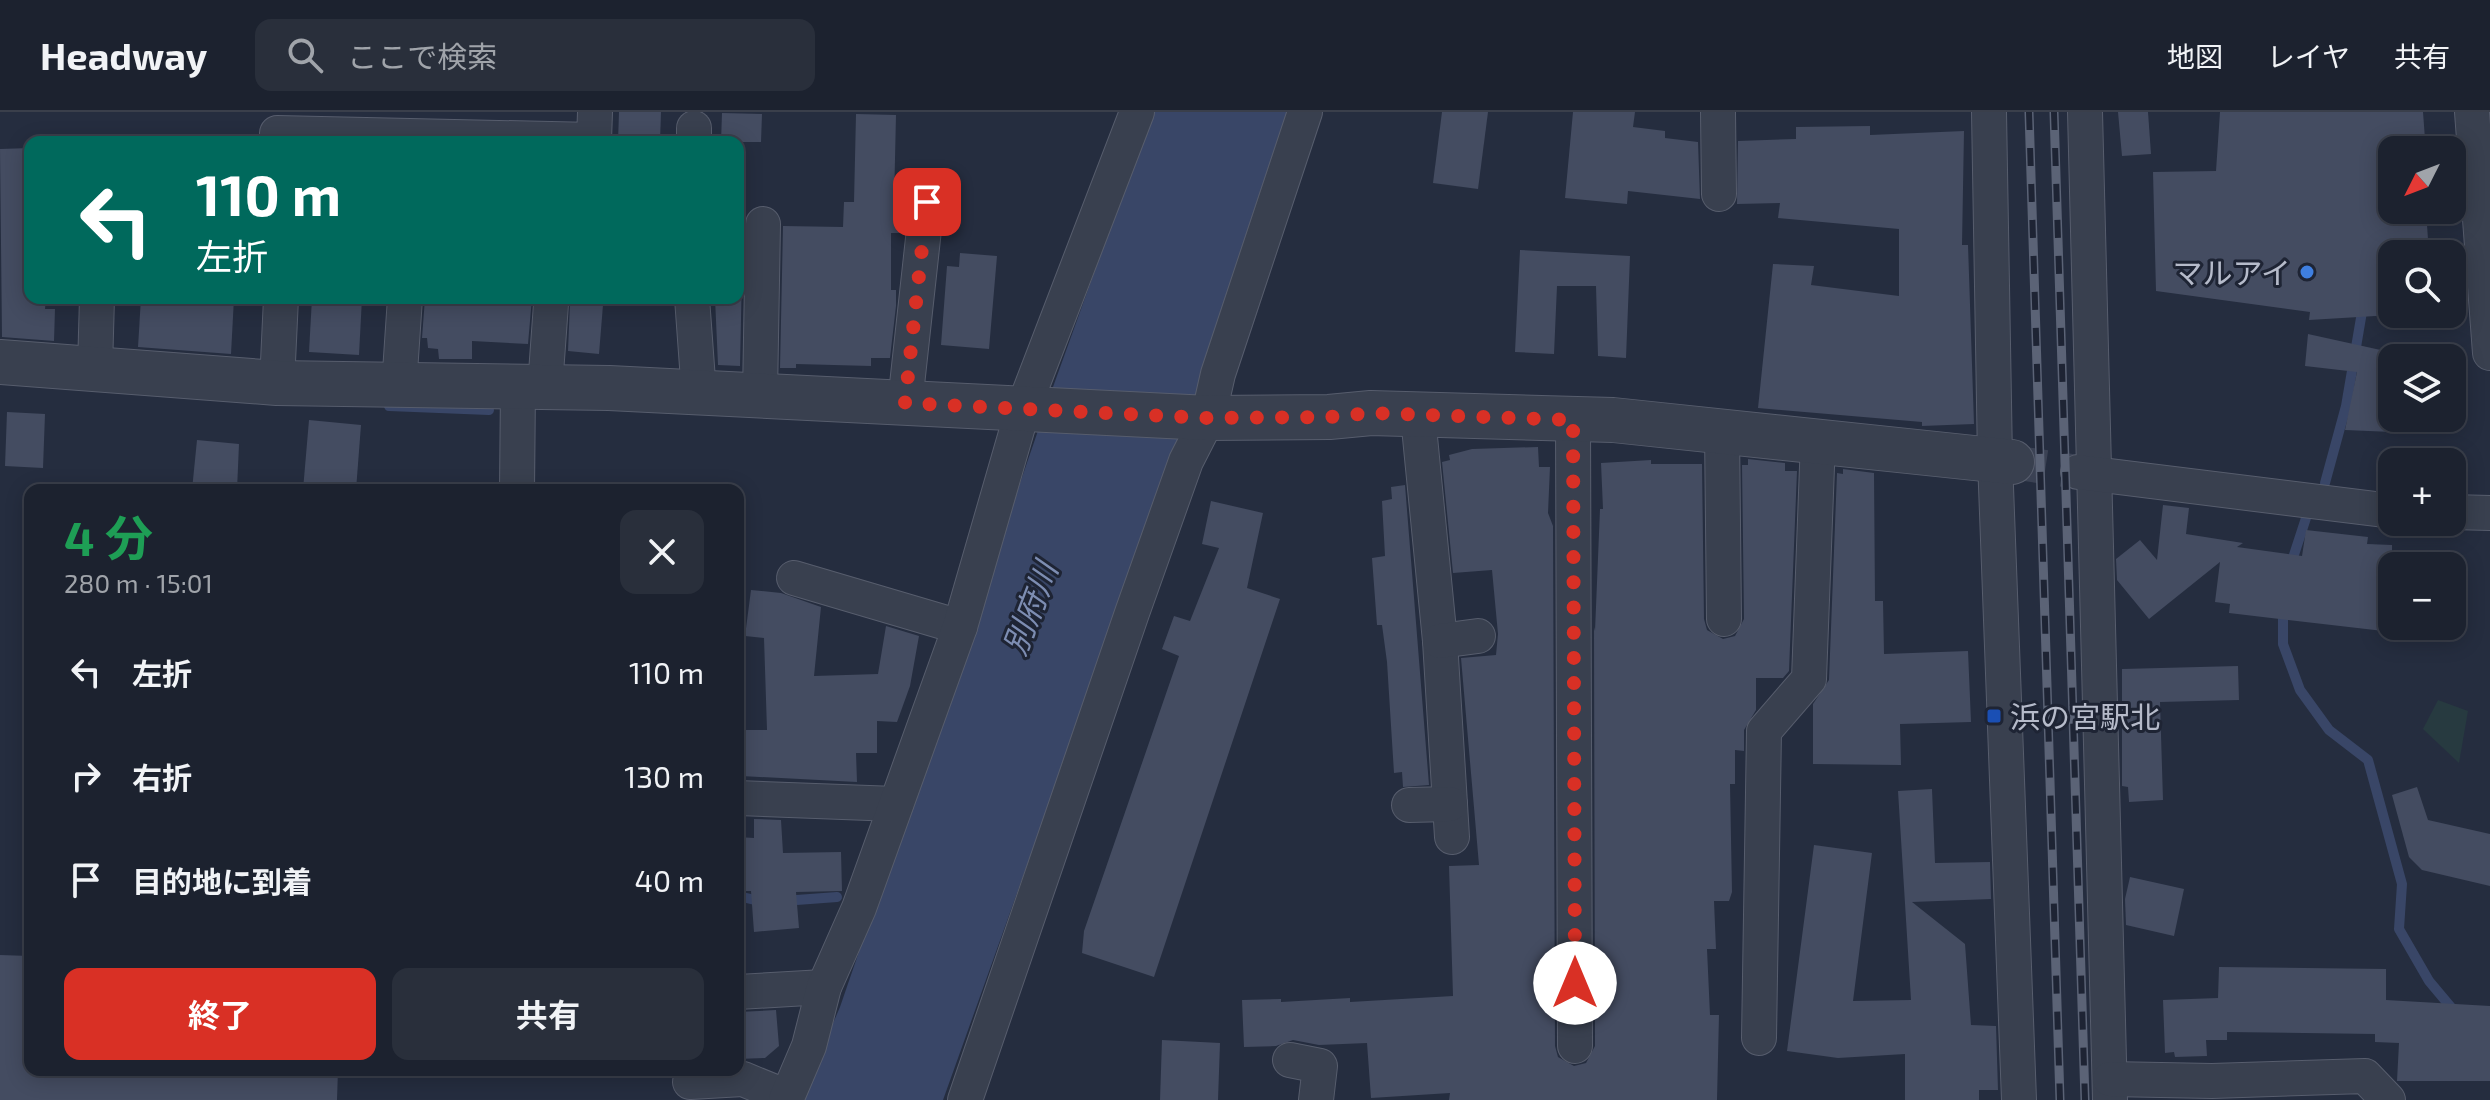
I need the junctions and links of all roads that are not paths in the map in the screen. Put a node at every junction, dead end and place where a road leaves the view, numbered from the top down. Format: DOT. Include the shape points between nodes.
graph roads {
  1 [pos="595,112"];
  2 [pos="1137,112"];
  3 [pos="1305,112"];
  4 [pos="1718,112"];
  5 [pos="1989,112"];
  6 [pos="2085,112"];
  7 [pos="2472,112"];
  8 [pos="277,133"];
  9 [pos="336,136"];
  10 [pos="594,136"];
  11 [pos="1719,194"];
  12 [pos="927,202"];
  13 [pos="763,224"];
  14 [pos="97,304"];
  15 [pos="281,304"];
  16 [pos="405,304"];
  17 [pos="551,304"];
  18 [pos="692,304"];
  19 [pos="2490,353"];
  20 [pos="0,362"];
  21 [pos="95,368"];
  22 [pos="277,383"];
  23 [pos="399,387"];
  24 [pos="531,387"];
  25 [pos="699,394"];
  26 [pos="760,395"];
  27 [pos="905,403"];
  28 [pos="1023,409"];
  29 [pos="1418,417"];
  30 [pos="1208,418"];
  31 [pos="1573,420"];
  32 [pos="1722,430"];
  33 [pos="1818,440"];
  34 [pos="2004,461"];
  35 [pos="2087,474"];
  36 [pos="518,484"];
  37 [pos="2378,509"];
  38 [pos="2466,512"];
  39 [pos="2490,513"];
  40 [pos="794,578"];
  41 [pos="1724,619"];
  42 [pos="960,627"];
  43 [pos="1478,636"];
  44 [pos="1440,641"];
  45 [pos="744,798"];
  46 [pos="896,804"];
  47 [pos="1450,804"];
  48 [pos="1409,805"];
  49 [pos="1452,837"];
  50 [pos="824,987"];
  51 [pos="744,992"];
  52 [pos="1759,1038"];
  53 [pos="1575,1046"];
  54 [pos="1290,1060"];
  55 [pos="690,1082"];
  56 [pos="2110,1089"];
  57 [pos="786,1098"];
  58 [pos="965,1100"];
  59 [pos="1316,1100"];
  60 [pos="2019,1100"];
  61 [pos="2388,1100"];
  1 -- 10 [label="street"];
  2 -- 28 [label="street"];
  3 -- 30 [label="street"];
  4 -- 11 [label="street"];
  5 -- 34 [label="street"];
  6 -- 35 [label="street"];
  7 -- 19 [label="street"];
  8 -- 9 [label="street"];
  12 -- 27 [label="street"];
  13 -- 26 [label="street"];
  14 -- 21 [label="street"];
  15 -- 22 [label="street"];
  16 -- 23 [label="street"];
  17 -- 24 [label="street"];
  18 -- 25 [label="street"];
  20 -- 21 [label="street"];
  21 -- 22 [label="street"];
  22 -- 23 [label="street"];
  23 -- 24 [label="street"];
  24 -- 25 [label="street"];
  24 -- 36 [label="street"];
  25 -- 26 [label="street"];
  26 -- 27 [label="street"];
  27 -- 28 [label="street"];
  28 -- 30 [label="street"];
  28 -- 42 [label="street"];
  29 -- 30 [label="street" via="1371,413"];
  29 -- 31 [label="street"];
  29 -- 44 [label="street"];
  30 -- 58 [label="street" via="1186,461"];
  31 -- 32 [label="street"];
  31 -- 53 [label="street"];
  32 -- 33 [label="street"];
  32 -- 41 [label="street"];
  33 -- 34 [label="street"];
  33 -- 52 [label="street" via="1809,679 1764,731"];
  34 -- 60 [label="street"];
  35 -- 37 [label="street"];
  35 -- 56 [label="street"];
  38 -- 39 [label="street"];
  40 -- 42 [label="street"];
  42 -- 46 [label="street"];
  43 -- 44 [label="street"];
  44 -- 47 [label="street"];
  45 -- 46 [label="street"];
  46 -- 50 [label="street"];
  47 -- 48 [label="street"];
  47 -- 49 [label="street"];
  50 -- 51 [label="street"];
  50 -- 57 [label="street" via="809,1046"];
  54 -- 59 [label="street" via="1320,1066"];
  55 -- 57 [label="street" via="743,1079"];
  56 -- 61 [label="street" via="2365,1076"];
}
